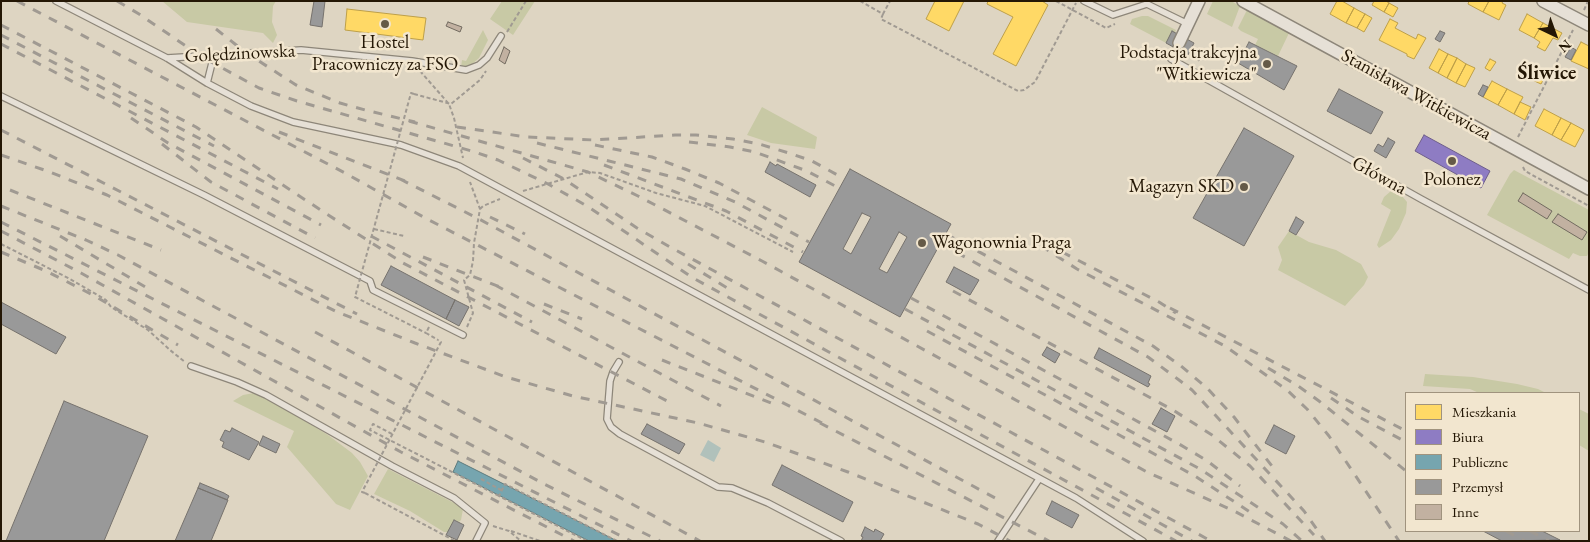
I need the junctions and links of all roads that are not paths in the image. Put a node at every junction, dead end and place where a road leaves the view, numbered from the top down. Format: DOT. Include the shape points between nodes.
graph roads {
  1 [pos="56,1"];
  2 [pos="1084,1"];
  3 [pos="1199,1"];
  4 [pos="1243,1"];
  5 [pos="1543,1"];
  6 [pos="1584,23"];
  7 [pos="1188,24"];
  8 [pos="504,34"];
  9 [pos="1179,43"];
  10 [pos="214,55"];
  11 [pos="167,58"];
  12 [pos="207,83"];
  13 [pos="1,96"];
  14 [pos="1589,190"];
  15 [pos="1589,290"];
  16 [pos="464,335"];
  17 [pos="619,362"];
  18 [pos="191,366"];
  19 [pos="1040,479"];
  20 [pos="476,541"];
  21 [pos="841,541"];
  22 [pos="998,541"];
  23 [pos="1144,541"];
  1 -- 11 [label="lane, Golędzinowska"];
  2 -- 7 [label="lane" via="1113,15 1147,4"];
  3 -- 7 [label="street"];
  4 -- 14 [label="street, Stanisława Witkiewicza"];
  5 -- 6 [label="street"];
  7 -- 9 [label="street"];
  8 -- 10 [label="lane, Golędzinowska" via="487,58 466,70 301,50"];
  9 -- 15 [label="lane, Główna" via="1171,60"];
  10 -- 11 [label="lane, Golędzinowska"];
  10 -- 12 [label="lane"];
  11 -- 12 [label="lane"];
  12 -- 19 [label="lane" via="251,106 293,122 401,145 466,170"];
  13 -- 16 [label="lane" via="344,267 370,281 373,290"];
  17 -- 21 [label="lane" via="610,381 607,420 611,427 718,487 732,488 768,503"];
  18 -- 20 [label="lane" via="266,395 454,498 485,523"];
  19 -- 22 [label="lane"];
  19 -- 23 [label="lane"];
}
